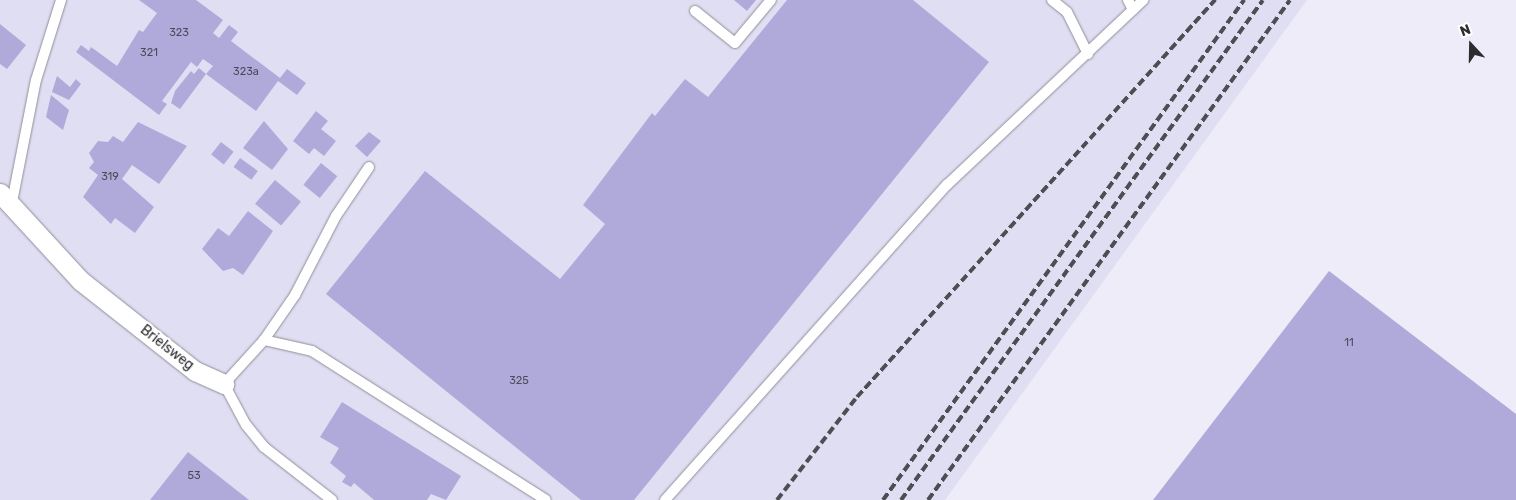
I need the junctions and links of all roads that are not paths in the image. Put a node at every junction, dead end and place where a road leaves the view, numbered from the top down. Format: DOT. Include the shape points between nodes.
graph roads {
  1 [pos="61,0"];
  2 [pos="770,0"];
  3 [pos="1052,0"];
  4 [pos="1128,0"];
  5 [pos="1143,0"];
  6 [pos="1133,10"];
  7 [pos="695,11"];
  8 [pos="1088,54"];
  9 [pos="369,167"];
  10 [pos="6,197"];
  11 [pos="264,340"];
  12 [pos="224,384"];
  13 [pos="332,500"];
  14 [pos="546,500"];
  15 [pos="665,500"];
  1 -- 10 [label="lane" via="36,80"];
  2 -- 7 [label="lane" via="735,44"];
  3 -- 8 [label="lane" via="1067,12"];
  4 -- 6 [label="lane"];
  5 -- 6 [label="lane"];
  6 -- 8 [label="lane"];
  8 -- 15 [label="lane" via="946,185"];
  9 -- 11 [label="lane" via="336,216 312,267"];
  10 -- 12 [label="street, Brielsweg" via="81,281 195,371"];
  11 -- 12 [label="lane"];
  11 -- 14 [label="lane" via="312,352"];
  12 -- 13 [label="lane" via="258,441"];
}
